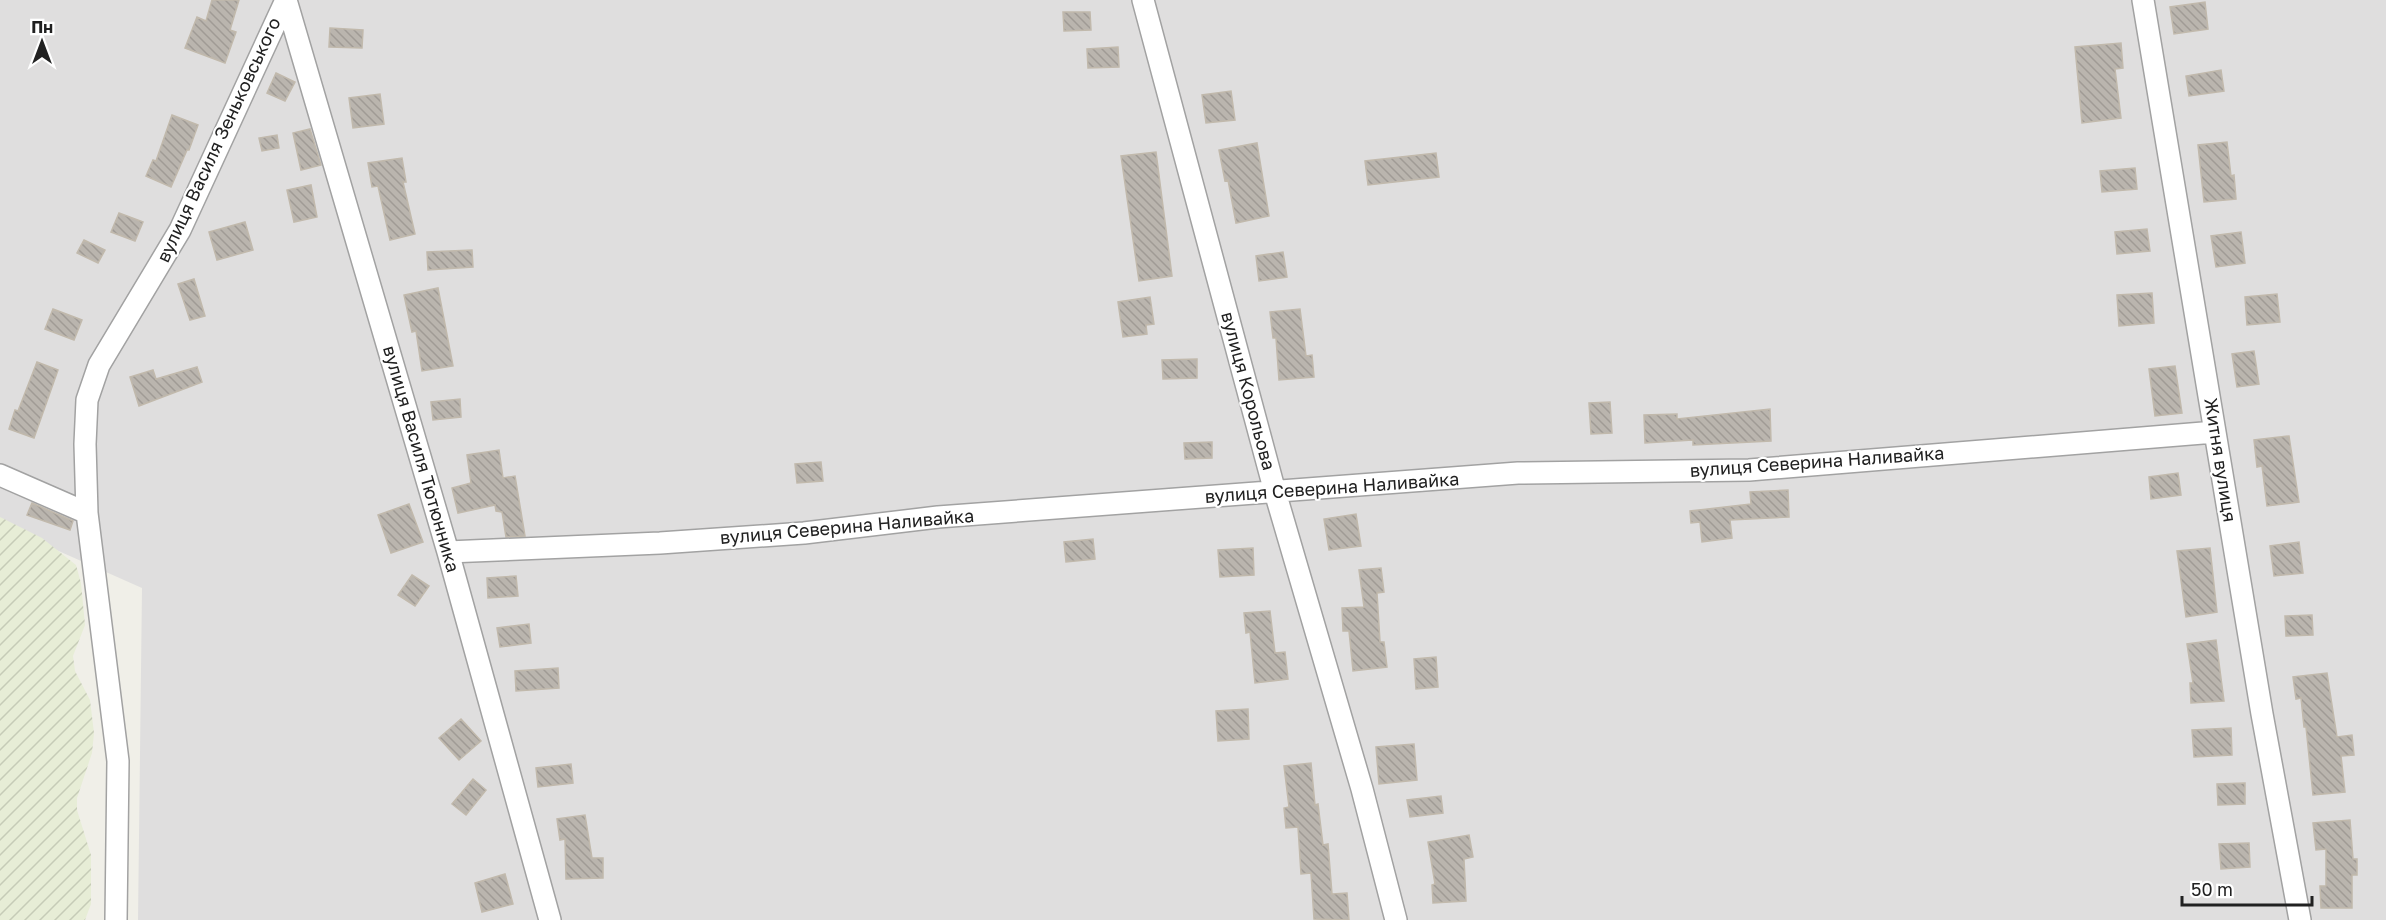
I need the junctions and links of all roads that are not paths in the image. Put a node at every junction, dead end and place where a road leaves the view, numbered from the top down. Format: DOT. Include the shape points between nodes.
graph roads {
  1 [pos="286,0"];
  2 [pos="1143,0"];
  3 [pos="2143,0"];
  4 [pos="2216,432"];
  5 [pos="0,475"];
  6 [pos="1275,492"];
  7 [pos="87,513"];
  8 [pos="448,552"];
  9 [pos="116,920"];
  10 [pos="550,920"];
  11 [pos="1396,920"];
  12 [pos="2300,920"];
  1 -- 7 [label="street, вулиця Василя Зеньковського" via="180,230 99,365 87,400"];
  1 -- 8 [label="street, вулиця Василя Тютюнника"];
  2 -- 6 [label="street, вулиця Корольова"];
  3 -- 4 [label="street, Житня вулиця"];
  4 -- 6 [label="street, вулиця Северина Наливайка" via="1749,470 1518,473"];
  4 -- 12 [label="street, Житня вулиця"];
  5 -- 7 [label="street"];
  6 -- 8 [label="street, вулиця Северина Наливайка" via="938,517 804,533"];
  6 -- 11 [label="street, вулиця Корольова"];
  7 -- 9 [label="street, вулиця Василя Зеньковського" via="118,761"];
  8 -- 10 [label="street, вулиця Василя Тютюнника"];
}
